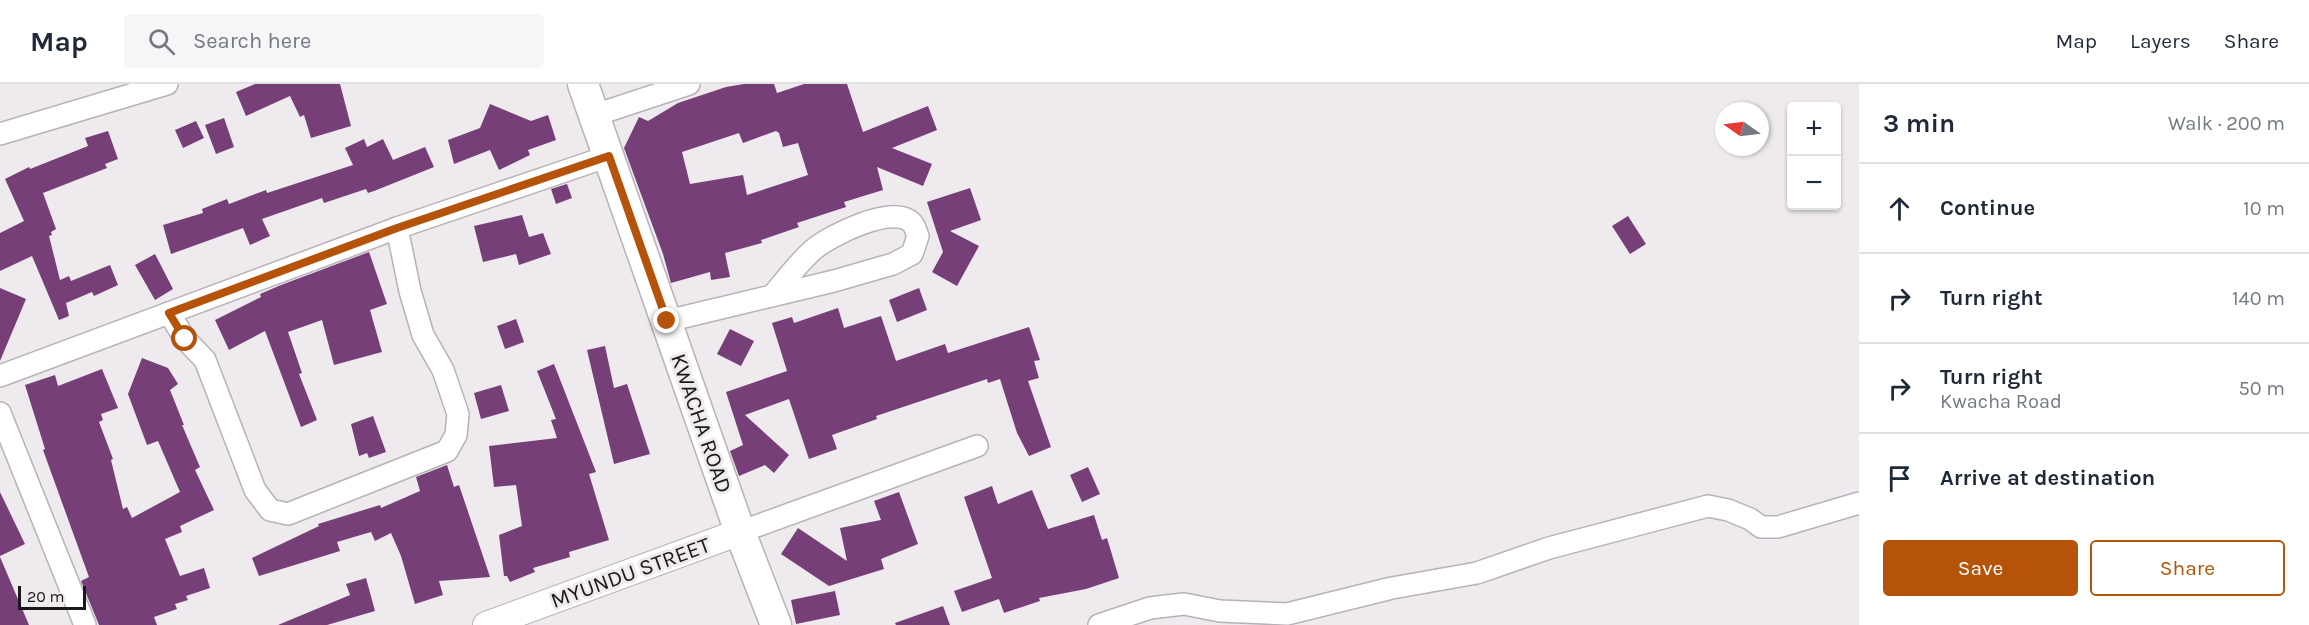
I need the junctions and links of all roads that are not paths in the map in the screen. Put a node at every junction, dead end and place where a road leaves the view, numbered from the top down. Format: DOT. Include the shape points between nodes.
graph roads {
  1 [pos="167,84"];
  2 [pos="583,84"];
  3 [pos="689,84"];
  4 [pos="595,115"];
  5 [pos="0,134"];
  6 [pos="609,156"];
  7 [pos="397,228"];
  8 [pos="772,296"];
  9 [pos="169,313"];
  10 [pos="667,321"];
  11 [pos="0,376"];
  12 [pos="0,413"];
  13 [pos="977,446"];
  14 [pos="1859,502"];
  15 [pos="740,532"];
  16 [pos="85,625"];
  17 [pos="486,625"];
  18 [pos="776,625"];
  19 [pos="1099,625"];
  1 -- 5 [label="street"];
  2 -- 4 [label="main road, KWACHA ROAD"];
  3 -- 4 [label="street"];
  4 -- 6 [label="main road, KWACHA ROAD"];
  6 -- 7 [label="street"];
  6 -- 10 [label="main road, KWACHA ROAD"];
  7 -- 9 [label="street"];
  7 -- 9 [label="street" via="423,335 443,370 458,414 456,435 447,451 288,514 270,510 255,490 205,360 185,339"];
  8 -- 8 [label="street" via="893,264 912,254 918,236 912,223 900,217 873,219 843,232 813,249"];
  8 -- 10 [label="street"];
  9 -- 11 [label="street"];
  10 -- 15 [label="main road, KWACHA ROAD"];
  12 -- 16 [label="street"];
  13 -- 15 [label="street"];
  14 -- 19 [label="street" via="1778,527 1761,526 1728,510 1708,506 1549,548 1477,573 1392,588 1287,614 1220,611 1184,604 1150,608"];
  15 -- 17 [label="street, MYUNDU STREET"];
  15 -- 18 [label="main road, KWACHA ROAD"];
}
